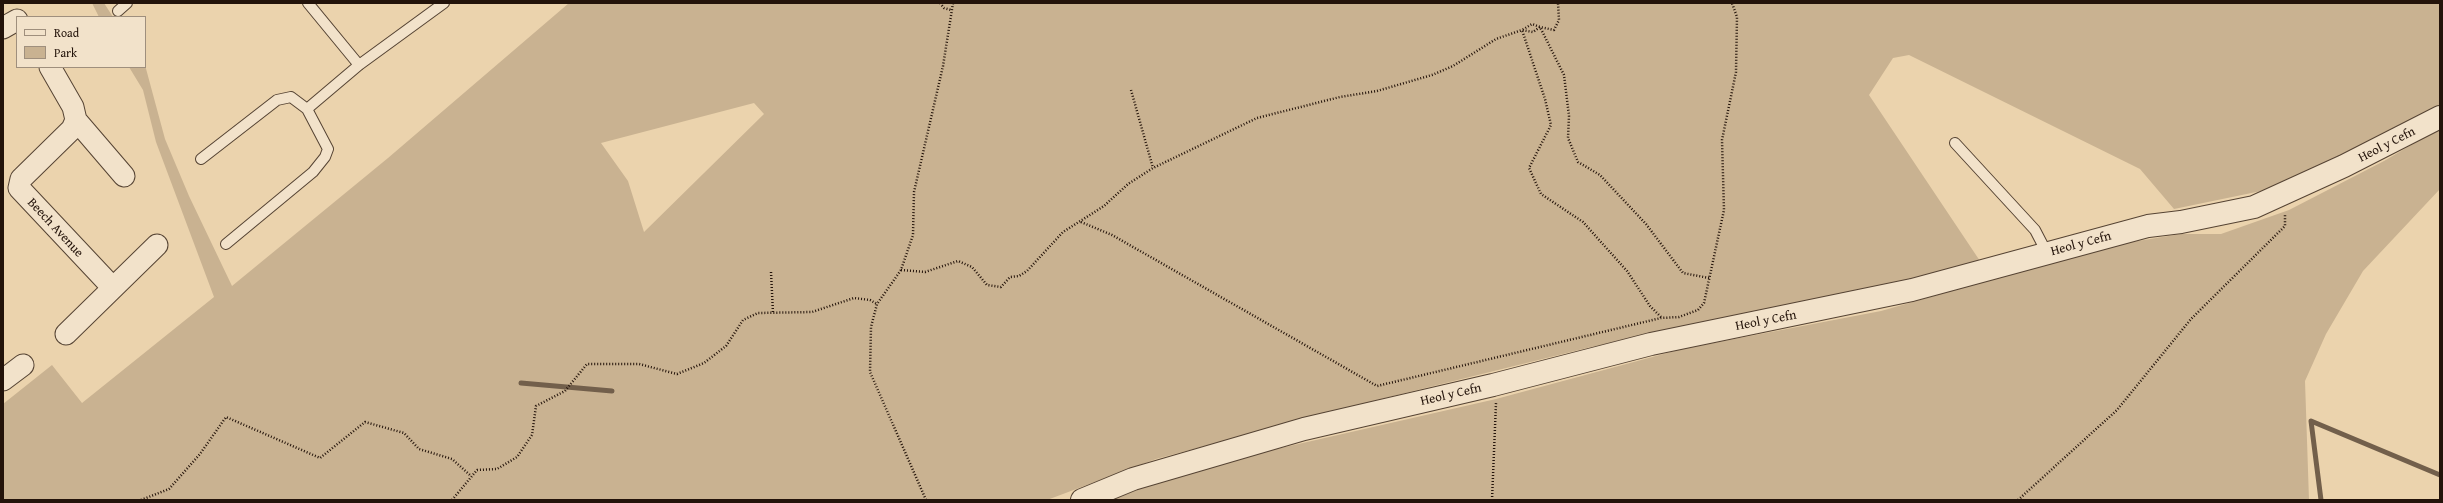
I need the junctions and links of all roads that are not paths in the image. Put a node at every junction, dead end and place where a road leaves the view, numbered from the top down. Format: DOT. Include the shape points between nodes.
graph roads {
  1 [pos="13,3"];
  2 [pos="127,3"];
  3 [pos="444,3"];
  4 [pos="311,4"];
  5 [pos="118,11"];
  6 [pos="20,16"];
  7 [pos="16,21"];
  8 [pos="3,28"];
  9 [pos="359,65"];
  10 [pos="51,68"];
  11 [pos="307,109"];
  12 [pos="2440,117"];
  13 [pos="76,120"];
  14 [pos="1956,143"];
  15 [pos="201,159"];
  16 [pos="124,176"];
  17 [pos="226,244"];
  18 [pos="157,245"];
  19 [pos="2047,253"];
  20 [pos="113,288"];
  21 [pos="66,334"];
  22 [pos="23,365"];
  23 [pos="3,380"];
  24 [pos="1082,500"];
  1 -- 6 [label="street"];
  2 -- 5 [label="lane"];
  3 -- 9 [label="lane"];
  4 -- 9 [label="lane"];
  7 -- 8 [label="street"];
  9 -- 11 [label="lane"];
  10 -- 13 [label="street" via="73,107"];
  11 -- 15 [label="lane" via="291,97 277,100"];
  11 -- 17 [label="lane" via="328,149 325,157 313,172"];
  12 -- 19 [label="street, Heol y Cefn" via="2344,166 2254,207 2148,226"];
  13 -- 16 [label="street"];
  13 -- 20 [label="street, Beech Avenue" via="72,130 21,179 19,188"];
  14 -- 19 [label="lane" via="2035,230"];
  18 -- 20 [label="street"];
  19 -- 24 [label="street, Heol y Cefn" via="1912,290 1651,344 1493,385 1304,429 1133,479"];
  20 -- 21 [label="street"];
  22 -- 23 [label="street"];
}
